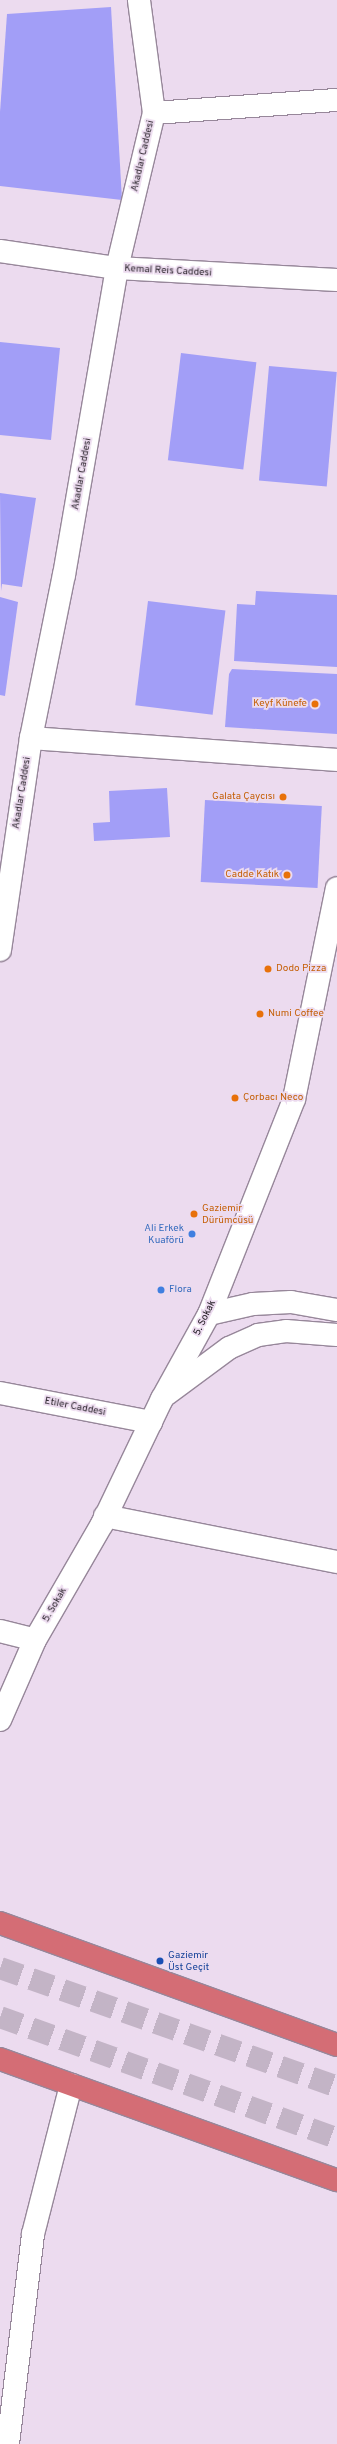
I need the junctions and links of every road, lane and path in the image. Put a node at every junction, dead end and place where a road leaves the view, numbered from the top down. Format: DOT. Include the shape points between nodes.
graph roads {
  1 [pos="139,0"];
  2 [pos="337,100"];
  3 [pos="154,113"];
  4 [pos="0,251"];
  5 [pos="117,268"];
  6 [pos="337,280"];
  7 [pos="31,738"];
  8 [pos="337,760"];
  9 [pos="337,888"];
  10 [pos="2,906"];
  11 [pos="0,950"];
  12 [pos="337,1310"];
  13 [pos="209,1314"];
  14 [pos="337,1335"];
  15 [pos="0,1393"];
  16 [pos="162,1399"];
  17 [pos="150,1422"];
  18 [pos="105,1516"];
  19 [pos="337,1562"];
  20 [pos="0,1631"];
  21 [pos="35,1640"];
  22 [pos="0,1720"];
  23 [pos="0,1923"];
  24 [pos="0,1934"];
  25 [pos="30,1934"];
  26 [pos="337,2046"];
  27 [pos="0,2059"];
  28 [pos="71,2086"];
  29 [pos="337,2180"];
  30 [pos="8,2444"];
  1 -- 3 [label="street, Akadlar Caddesi"];
  2 -- 3 [label="street"];
  3 -- 5 [label="street, Akadlar Caddesi"];
  4 -- 5 [label="street, Kemal Reis Caddesi"];
  5 -- 6 [label="street, Kemal Reis Caddesi"];
  5 -- 7 [label="street, Akadlar Caddesi" via="64,575"];
  7 -- 8 [label="street"];
  7 -- 10 [label="street, Akadlar Caddesi"];
  9 -- 13 [label="street, 5. Sokak" via="294,1099"];
  10 -- 11 [label="street, Akadlar Caddesi"];
  12 -- 13 [label="street" via="291,1302 253,1304"];
  13 -- 16 [label="street, 5. Sokak"];
  14 -- 16 [label="street" via="286,1331 258,1335 229,1348"];
  15 -- 17 [label="street, Etiler Caddesi"];
  16 -- 17 [label="street, 5. Sokak"];
  17 -- 18 [label="street, 5. Sokak"];
  18 -- 19 [label="street"];
  18 -- 21 [label="street, 5. Sokak"];
  20 -- 21 [label="street"];
  21 -- 22 [label="street, 5. Sokak"];
  23 -- 25 [label="highway"];
  24 -- 25 [label="highway"];
  25 -- 26 [label="highway"];
  27 -- 28 [label="highway"];
  28 -- 29 [label="highway"];
  28 -- 30 [label="street" via="33,2234"];
}
